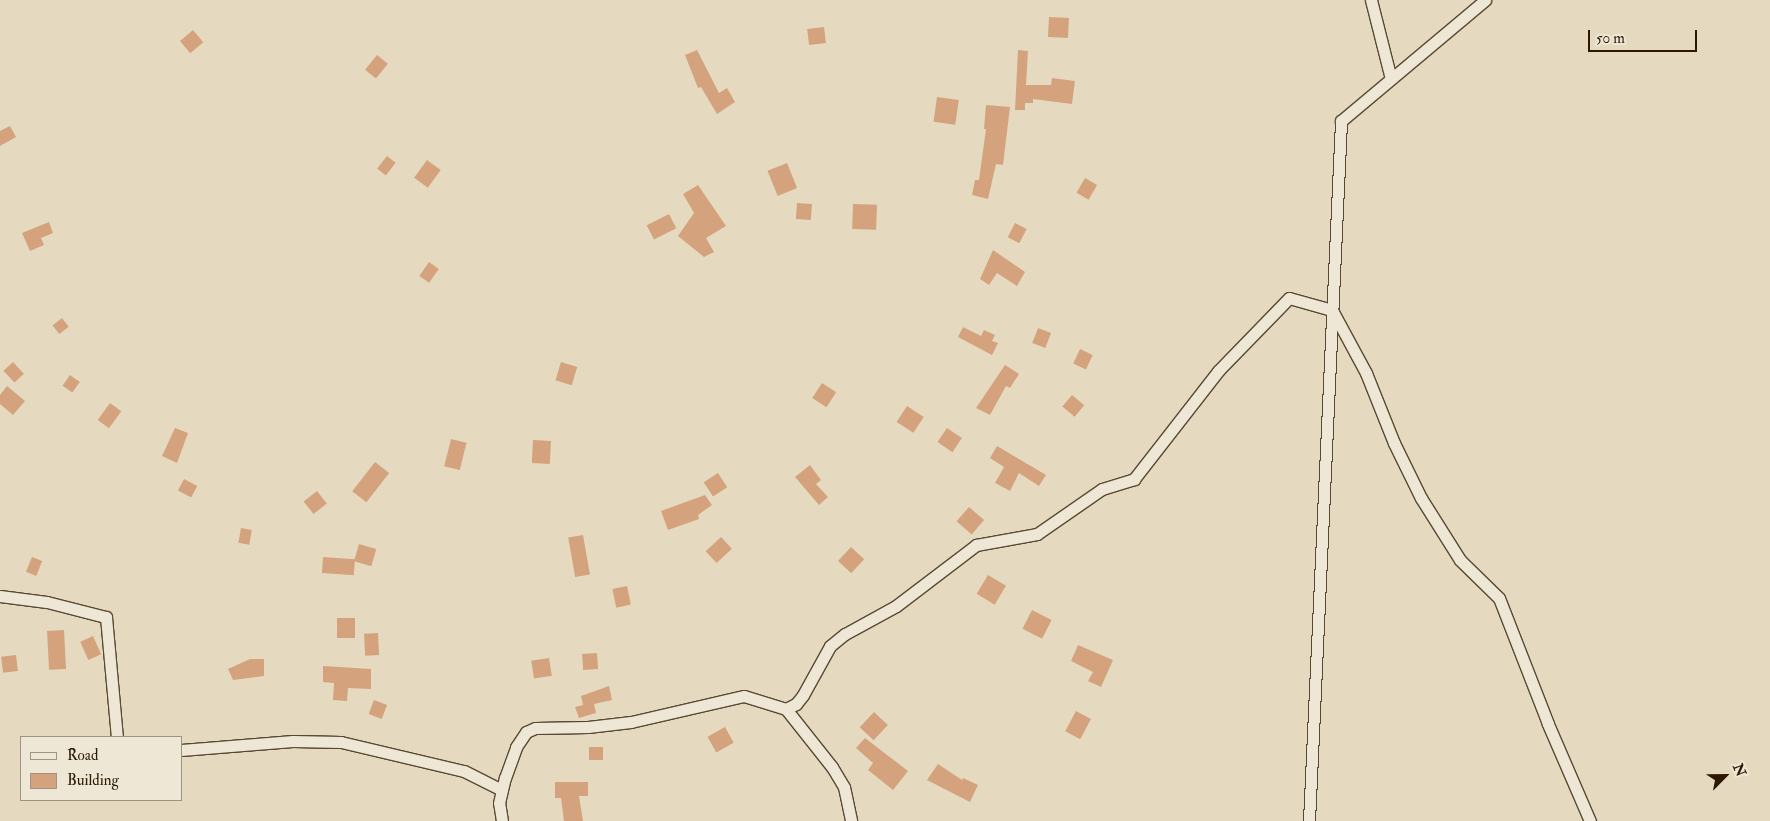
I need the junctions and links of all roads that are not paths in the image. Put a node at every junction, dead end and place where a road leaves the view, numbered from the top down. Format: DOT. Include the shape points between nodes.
graph roads {
  1 [pos="1371,0"];
  2 [pos="1485,0"];
  3 [pos="1391,79"];
  4 [pos="1332,310"];
  5 [pos="0,596"];
  6 [pos="786,709"];
  7 [pos="117,736"];
  8 [pos="182,750"];
  9 [pos="502,790"];
  10 [pos="502,821"];
  11 [pos="851,821"];
  12 [pos="1309,821"];
  13 [pos="1590,821"];
  1 -- 3 [label="street"];
  2 -- 3 [label="street"];
  3 -- 4 [label="street" via="1341,121"];
  4 -- 6 [label="street" via="1289,298 1218,371 1134,479 1102,489 1037,534 976,545 896,606 830,646 803,695"];
  4 -- 12 [label="street"];
  4 -- 13 [label="street" via="1366,373 1394,443 1421,498 1460,560 1499,598 1555,742"];
  5 -- 7 [label="street" via="47,602 106,617"];
  6 -- 9 [label="street" via="744,696 631,722 588,728 535,728 526,732 516,747"];
  6 -- 11 [label="street" via="844,787"];
  8 -- 9 [label="street" via="293,741 341,742 464,771"];
  9 -- 10 [label="street" via="499,803"];
}
